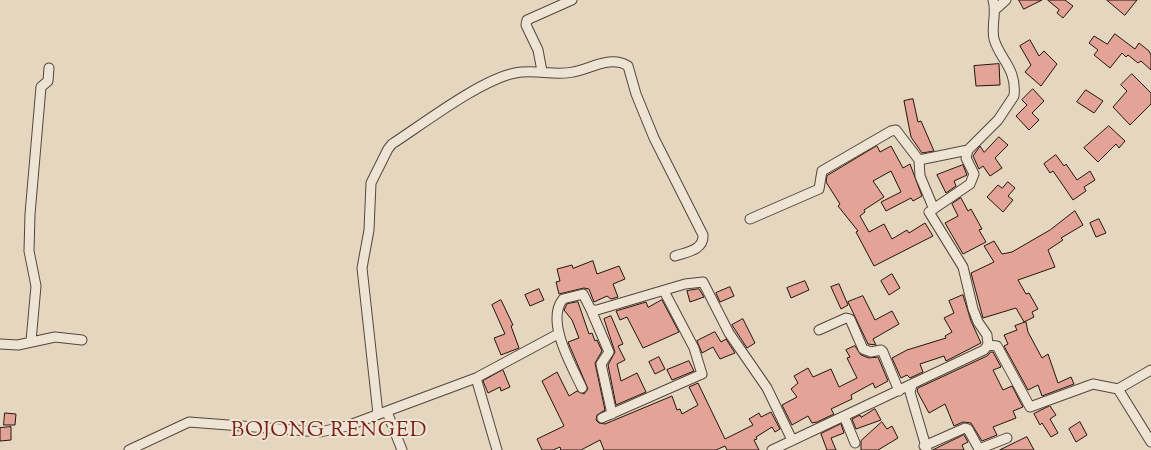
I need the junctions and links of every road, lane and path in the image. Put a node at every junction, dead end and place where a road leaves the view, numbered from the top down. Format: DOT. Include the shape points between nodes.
graph roads {
  1 [pos="572,0"];
  2 [pos="1006,0"];
  3 [pos="994,4"];
  4 [pos="49,68"];
  5 [pos="542,71"];
  6 [pos="968,150"];
  7 [pos="919,160"];
  8 [pos="933,207"];
  9 [pos="750,218"];
  10 [pos="676,256"];
  11 [pos="664,291"];
  12 [pos="590,310"];
  13 [pos="819,330"];
  14 [pos="558,334"];
  15 [pos="82,340"];
  16 [pos="32,342"];
  17 [pos="0,344"];
  18 [pos="988,345"];
  19 [pos="1151,370"];
  20 [pos="476,378"];
  21 [pos="912,385"];
  22 [pos="582,388"];
  23 [pos="1118,389"];
  24 [pos="899,391"];
  25 [pos="383,413"];
  26 [pos="612,414"];
  27 [pos="844,416"];
  28 [pos="602,418"];
  29 [pos="1007,438"];
  30 [pos="792,440"];
  31 [pos="1151,442"];
  32 [pos="855,443"];
  33 [pos="926,448"];
  34 [pos="129,450"];
  35 [pos="402,450"];
  36 [pos="498,450"];
  37 [pos="772,450"];
  1 -- 5 [label="street" via="527,20"];
  2 -- 3 [label="street"];
  3 -- 6 [label="street" via="994,37 1012,75 1014,96 998,120"];
  4 -- 16 [label="street" via="48,81 41,88 30,214 28,251 36,286"];
  5 -- 10 [label="street" via="570,73 611,62 628,66 654,138 703,235 700,247"];
  5 -- 25 [label="street" via="498,78 450,106 388,149 372,178 369,230 362,268"];
  6 -- 7 [label="street"];
  6 -- 8 [label="street" via="966,158 974,174 973,180"];
  7 -- 8 [label="street" via="920,176"];
  7 -- 9 [label="street" via="899,132 891,130 822,172 819,189"];
  8 -- 18 [label="street" via="930,214 963,267 973,310 987,335"];
  11 -- 12 [label="street"];
  11 -- 26 [label="street" via="694,348 702,374"];
  11 -- 30 [label="street" via="696,281 707,286 729,333 766,388"];
  12 -- 14 [label="street" via="582,294 563,298 559,307"];
  12 -- 26 [label="street" via="609,352 601,364"];
  13 -- 24 [label="street" via="850,319 863,349 883,352"];
  14 -- 20 [label="street"];
  14 -- 22 [label="street"];
  15 -- 16 [label="street" via="55,337"];
  16 -- 17 [label="street"];
  18 -- 21 [label="street" via="984,350"];
  18 -- 23 [label="street" via="997,346 1030,407 1093,384"];
  19 -- 23 [label="street"];
  20 -- 25 [label="street"];
  20 -- 36 [label="street"];
  21 -- 24 [label="street"];
  21 -- 33 [label="street" via="910,392"];
  23 -- 31 [label="street"];
  24 -- 27 [label="street"];
  25 -- 34 [label="street" via="320,432 189,422"];
  25 -- 35 [label="street"];
  26 -- 28 [label="street"];
  27 -- 30 [label="street"];
  27 -- 32 [label="street"];
  29 -- 33 [label="street" via="979,449 965,428"];
  30 -- 37 [label="street"];
}
